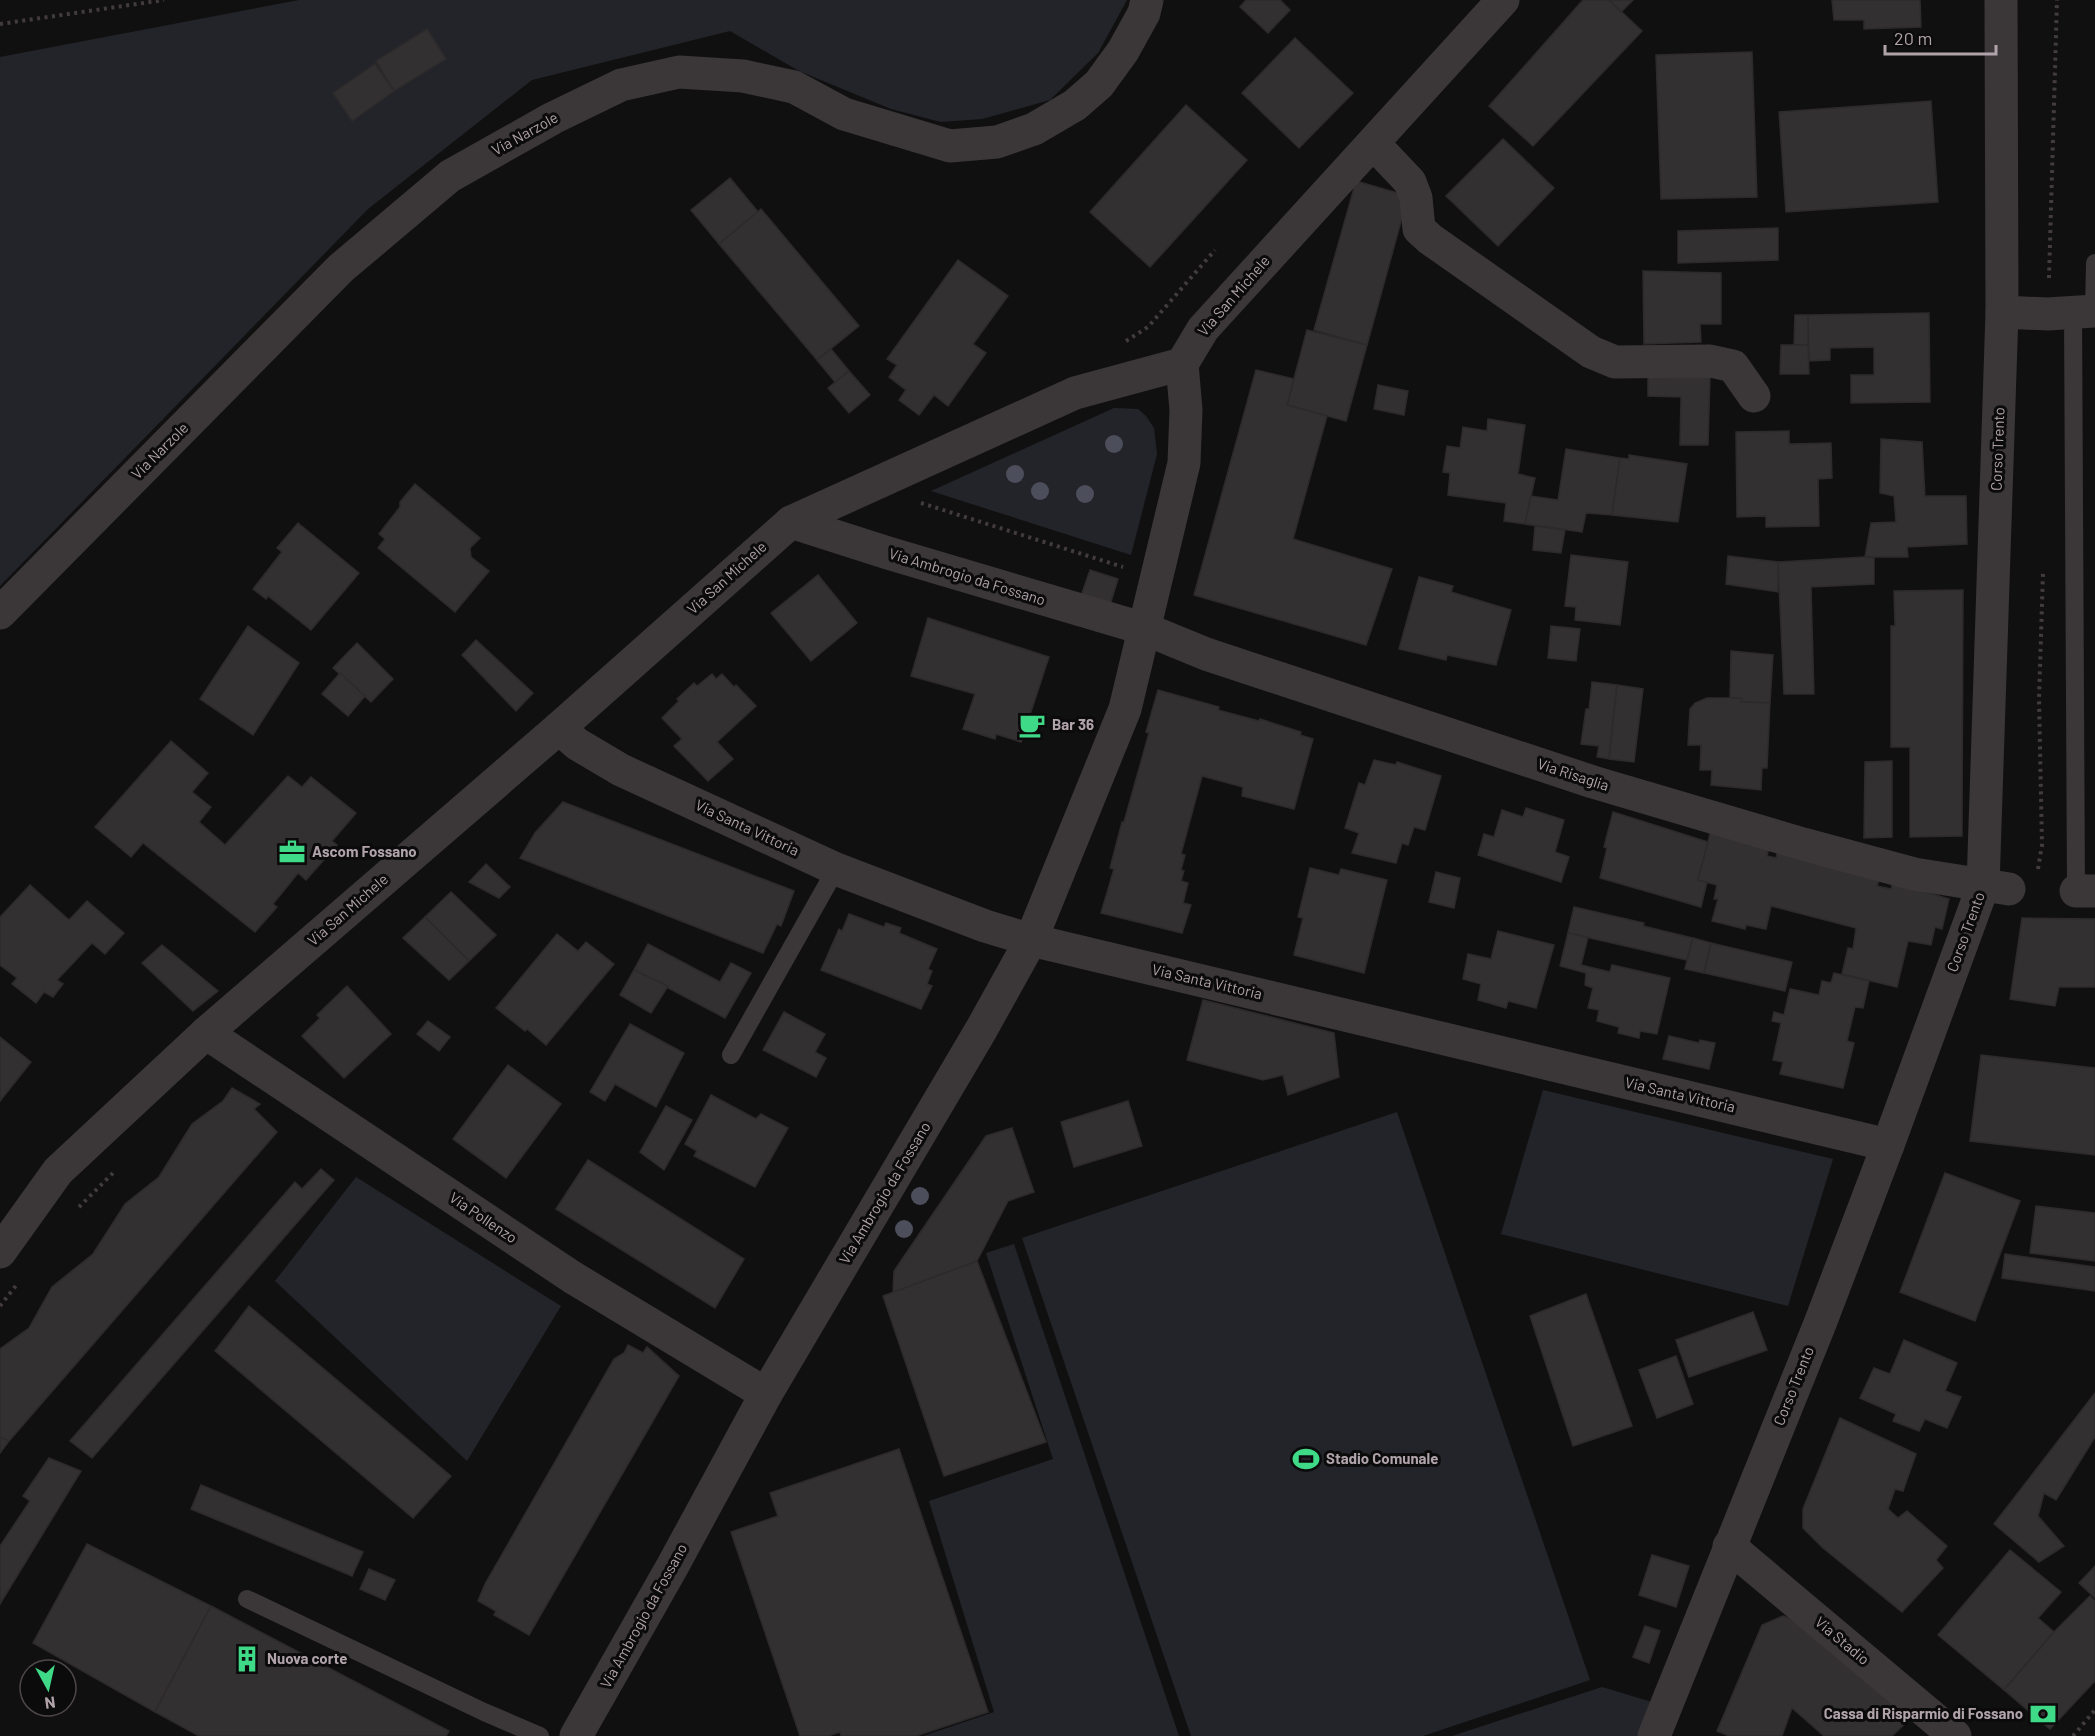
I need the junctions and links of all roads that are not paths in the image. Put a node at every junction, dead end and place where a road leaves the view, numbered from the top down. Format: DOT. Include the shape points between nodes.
graph roads {
  1 [pos="1147,0"];
  2 [pos="1503,0"];
  3 [pos="2001,0"];
  4 [pos="1372,143"];
  5 [pos="2095,263"];
  6 [pos="2087,311"];
  7 [pos="2002,312"];
  8 [pos="1182,364"];
  9 [pos="1754,396"];
  10 [pos="791,522"];
  11 [pos="0,613"];
  12 [pos="1145,629"];
  13 [pos="559,728"];
  14 [pos="836,869"];
  15 [pos="1996,887"];
  16 [pos="2085,891"];
  17 [pos="1030,940"];
  18 [pos="206,1033"];
  19 [pos="731,1055"];
  20 [pos="1888,1144"];
  21 [pos="0,1252"];
  22 [pos="766,1394"];
  23 [pos="1729,1546"];
  24 [pos="247,1599"];
  25 [pos="586,1734"];
  26 [pos="540,1736"];
  27 [pos="1654,1736"];
  28 [pos="1955,1736"];
  1 -- 11 [label="street, Via Narzole" via="1123,51 1099,84 1074,105 1034,129 997,142 950,146 844,114 794,87 743,76 679,72 621,85 553,118 450,176 341,268"];
  2 -- 4 [label="street, Via San Michele"];
  3 -- 7 [label="street, Corso Trento"];
  4 -- 8 [label="street, Via San Michele" via="1203,329"];
  4 -- 9 [label="street" via="1410,182 1419,229 1591,352 1616,362 1710,361 1733,366"];
  5 -- 6 [label="lane"];
  6 -- 7 [label="street"];
  6 -- 16 [label="lane"];
  7 -- 15 [label="street, Corso Trento"];
  8 -- 10 [label="street, Via San Michele" via="1075,393"];
  8 -- 12 [label="street, Via Ambrogio da Fossano" via="1186,410 1184,463"];
  10 -- 12 [label="street, Via Ambrogio da Fossano"];
  10 -- 13 [label="street, Via San Michele"];
  12 -- 15 [label="street, Via Risaglia" via="1206,654 1593,782 1914,874"];
  12 -- 17 [label="street, Via Ambrogio da Fossano" via="1125,709"];
  13 -- 14 [label="street, Via Santa Vittoria" via="577,744 621,770"];
  13 -- 18 [label="street, Via San Michele"];
  14 -- 17 [label="street, Via Santa Vittoria"];
  14 -- 19 [label="lane"];
  15 -- 20 [label="street, Corso Trento"];
  17 -- 20 [label="street, Via Santa Vittoria"];
  17 -- 22 [label="street, Via Ambrogio da Fossano"];
  18 -- 21 [label="street, Via San Michele" via="58,1171"];
  18 -- 22 [label="street, Via Pollenzo" via="572,1277"];
  20 -- 23 [label="street, Corso Trento"];
  22 -- 25 [label="street, Via Ambrogio da Fossano"];
  23 -- 27 [label="street, Corso Trento"];
  23 -- 28 [label="street, Via Stadio"];
  24 -- 26 [label="lane"];
}
